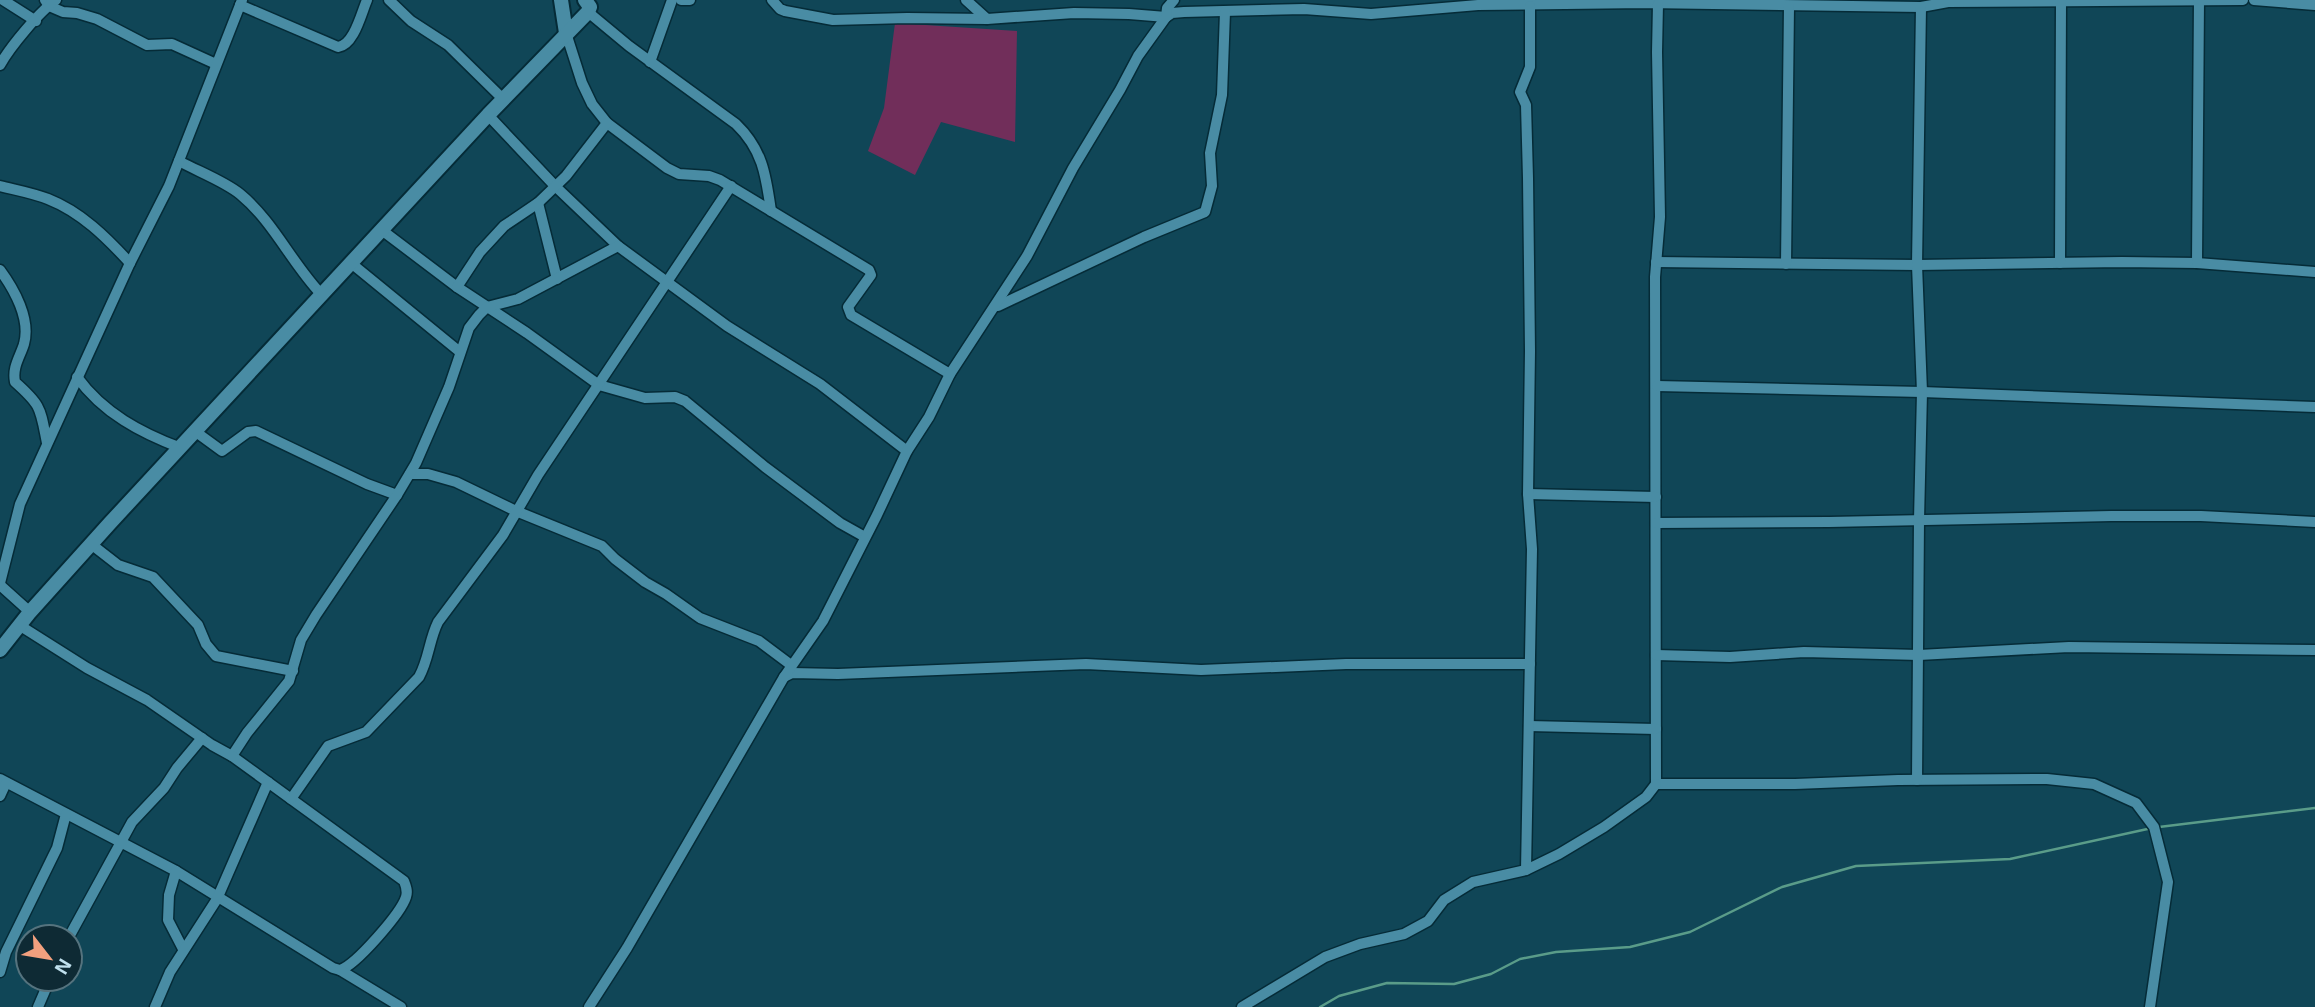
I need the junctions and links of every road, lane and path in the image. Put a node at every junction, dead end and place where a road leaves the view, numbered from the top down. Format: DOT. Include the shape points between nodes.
graph roads {
  1 [pos="3,0"];
  2 [pos="367,0"];
  3 [pos="389,0"];
  4 [pos="561,0"];
  5 [pos="672,0"];
  6 [pos="681,0"];
  7 [pos="690,0"];
  8 [pos="772,0"];
  9 [pos="966,0"];
  10 [pos="1174,0"];
  11 [pos="2199,0"];
  12 [pos="2243,0"];
  13 [pos="2254,0"];
  14 [pos="2015,1"];
  15 [pos="2061,1"];
  16 [pos="50,2"];
  17 [pos="241,3"];
  18 [pos="1658,4"];
  19 [pos="2315,5"];
  20 [pos="587,6"];
  21 [pos="1530,6"];
  22 [pos="1789,6"];
  23 [pos="1920,7"];
  24 [pos="1225,12"];
  25 [pos="1166,17"];
  26 [pos="987,19"];
  27 [pos="36,20"];
  28 [pos="566,33"];
  29 [pos="650,62"];
  30 [pos="216,64"];
  31 [pos="0,65"];
  32 [pos="503,99"];
  33 [pos="488,115"];
  34 [pos="607,123"];
  35 [pos="179,161"];
  36 [pos="0,186"];
  37 [pos="555,186"];
  38 [pos="731,186"];
  39 [pos="538,202"];
  40 [pos="771,211"];
  41 [pos="383,231"];
  42 [pos="618,246"];
  43 [pos="1656,262"];
  44 [pos="130,263"];
  45 [pos="351,263"];
  46 [pos="2060,263"];
  47 [pos="2197,263"];
  48 [pos="1786,264"];
  49 [pos="1917,265"];
  50 [pos="0,270"];
  51 [pos="2315,272"];
  52 [pos="557,279"];
  53 [pos="668,282"];
  54 [pos="457,287"];
  55 [pos="322,295"];
  56 [pos="487,307"];
  57 [pos="996,307"];
  58 [pos="460,352"];
  59 [pos="950,374"];
  60 [pos="78,377"];
  61 [pos="599,385"];
  62 [pos="1657,386"];
  63 [pos="1922,392"];
  64 [pos="2315,407"];
  65 [pos="196,432"];
  66 [pos="47,443"];
  67 [pos="181,448"];
  68 [pos="907,451"];
  69 [pos="410,474"];
  70 [pos="1528,494"];
  71 [pos="397,495"];
  72 [pos="1656,497"];
  73 [pos="516,511"];
  74 [pos="1919,520"];
  75 [pos="2315,522"];
  76 [pos="1656,523"];
  77 [pos="864,537"];
  78 [pos="91,544"];
  79 [pos="0,584"];
  80 [pos="30,612"];
  81 [pos="19,625"];
  82 [pos="0,650"];
  83 [pos="2315,650"];
  84 [pos="1656,655"];
  85 [pos="1919,655"];
  86 [pos="1530,664"];
  87 [pos="791,665"];
  88 [pos="293,671"];
  89 [pos="784,677"];
  90 [pos="1529,726"];
  91 [pos="1656,729"];
  92 [pos="202,738"];
  93 [pos="232,756"];
  94 [pos="1917,780"];
  95 [pos="3,781"];
  96 [pos="268,782"];
  97 [pos="1656,784"];
  98 [pos="0,796"];
  99 [pos="291,799"];
  100 [pos="66,814"];
  101 [pos="121,842"];
  102 [pos="1525,870"];
  103 [pos="176,872"];
  104 [pos="218,899"];
  105 [pos="77,923"];
  106 [pos="183,949"];
  107 [pos="340,970"];
  108 [pos="0,972"];
  109 [pos="155,1007"];
  110 [pos="401,1007"];
  111 [pos="589,1007"];
  112 [pos="1242,1007"];
  113 [pos="2150,1007"];
  1 -- 27 [label="street"];
  2 -- 17 [label="street" via="349,40 338,47"];
  3 -- 32 [label="street" via="448,45"];
  4 -- 28 [label="main road"];
  5 -- 29 [label="street"];
  6 -- 7 [label="street"];
  8 -- 26 [label="street" via="785,11 833,20"];
  9 -- 26 [label="street"];
  10 -- 25 [label="street"];
  11 -- 12 [label="street"];
  11 -- 15 [label="street"];
  11 -- 47 [label="street"];
  13 -- 19 [label="street"];
  14 -- 15 [label="street"];
  14 -- 23 [label="street"];
  15 -- 46 [label="street"];
  16 -- 27 [label="street"];
  16 -- 30 [label="street" via="63,12 97,19 147,45 172,44"];
  17 -- 30 [label="street"];
  18 -- 21 [label="street"];
  18 -- 22 [label="street"];
  18 -- 43 [label="street" via="1660,217"];
  20 -- 28 [label="main road"];
  20 -- 29 [label="street" via="608,31"];
  21 -- 24 [label="street" via="1478,5 1371,14 1304,9"];
  21 -- 70 [label="street" via="1530,67 1520,92 1525,105 1528,178"];
  22 -- 23 [label="street"];
  22 -- 48 [label="street"];
  23 -- 49 [label="street"];
  24 -- 25 [label="street"];
  24 -- 57 [label="street" via="1222,95 1210,153 1212,186 1205,212"];
  25 -- 26 [label="street" via="1064,13"];
  25 -- 57 [label="street" via="1139,55"];
  27 -- 31 [label="street"];
  28 -- 32 [label="main road"];
  28 -- 34 [label="street" via="582,83"];
  29 -- 40 [label="street" via="749,136 765,173"];
  30 -- 35 [label="street"];
  32 -- 33 [label="main road"];
  33 -- 37 [label="street"];
  33 -- 41 [label="main road"];
  34 -- 37 [label="street"];
  34 -- 38 [label="street" via="667,168 679,174 709,176"];
  35 -- 44 [label="street"];
  35 -- 55 [label="street" via="239,193"];
  36 -- 44 [label="street" via="68,208 103,234"];
  37 -- 39 [label="street"];
  37 -- 42 [label="street"];
  38 -- 40 [label="street"];
  38 -- 53 [label="street"];
  39 -- 52 [label="street"];
  39 -- 54 [label="street" via="496,235"];
  40 -- 59 [label="street" via="869,270 871,275 848,307 851,315"];
  41 -- 45 [label="main road"];
  41 -- 54 [label="street"];
  42 -- 52 [label="street"];
  42 -- 53 [label="street"];
  43 -- 48 [label="street"];
  43 -- 62 [label="street"];
  44 -- 60 [label="street"];
  45 -- 55 [label="main road"];
  45 -- 58 [label="street"];
  46 -- 47 [label="street"];
  46 -- 49 [label="street"];
  47 -- 51 [label="street"];
  48 -- 49 [label="street"];
  49 -- 63 [label="street"];
  50 -- 66 [label="street" via="25,326 15,382 40,407"];
  52 -- 56 [label="street" via="518,299"];
  53 -- 61 [label="street"];
  53 -- 68 [label="street" via="727,326 820,384"];
  54 -- 56 [label="street"];
  55 -- 65 [label="main road"];
  56 -- 58 [label="street" via="469,328"];
  56 -- 61 [label="street"];
  57 -- 59 [label="street"];
  58 -- 69 [label="street" via="445,398"];
  59 -- 68 [label="street"];
  60 -- 66 [label="street"];
  60 -- 67 [label="street" via="91,395 124,421"];
  61 -- 73 [label="street"];
  61 -- 77 [label="street" via="645,398 685,401 765,467"];
  62 -- 63 [label="street"];
  62 -- 72 [label="street"];
  63 -- 64 [label="street"];
  63 -- 74 [label="street"];
  65 -- 67 [label="main road"];
  65 -- 71 [label="street" via="222,451 256,431"];
  66 -- 79 [label="street" via="16,513"];
  67 -- 78 [label="main road"];
  68 -- 77 [label="street"];
  69 -- 71 [label="street"];
  69 -- 73 [label="street" via="456,482"];
  70 -- 72 [label="street"];
  70 -- 86 [label="street"];
  71 -- 88 [label="street" via="301,640"];
  72 -- 76 [label="street"];
  73 -- 87 [label="street" via="602,546 645,582 700,618 759,640"];
  73 -- 99 [label="street" via="490,555 438,622 424,667 412,685 366,732 328,746"];
  74 -- 75 [label="street" via="2201,516"];
  74 -- 76 [label="street"];
  74 -- 85 [label="street"];
  76 -- 84 [label="street"];
  77 -- 87 [label="street" via="823,621"];
  78 -- 80 [label="main road"];
  78 -- 88 [label="street" via="118,565 153,577 198,625 216,656"];
  79 -- 80 [label="street"];
  80 -- 81 [label="main road"];
  81 -- 82 [label="main road"];
  81 -- 92 [label="street"];
  83 -- 85 [label="street" via="2069,647"];
  84 -- 85 [label="street"];
  84 -- 91 [label="street"];
  85 -- 94 [label="street"];
  86 -- 89 [label="street" via="1201,670 1086,664 792,673"];
  86 -- 90 [label="street"];
  87 -- 89 [label="street"];
  88 -- 93 [label="street"];
  89 -- 111 [label="street"];
  90 -- 91 [label="street"];
  90 -- 102 [label="street"];
  91 -- 97 [label="street"];
  92 -- 93 [label="street"];
  92 -- 101 [label="street" via="132,822"];
  93 -- 96 [label="street"];
  94 -- 97 [label="street"];
  94 -- 113 [label="street" via="2047,779 2094,784 2136,803 2154,827 2168,882"];
  95 -- 98 [label="street"];
  95 -- 100 [label="street"];
  96 -- 99 [label="street"];
  96 -- 104 [label="street"];
  97 -- 102 [label="street" via="1604,828"];
  99 -- 107 [label="street" via="404,881 407,891 395,915 351,964"];
  100 -- 101 [label="street"];
  100 -- 108 [label="street" via="57,848"];
  101 -- 103 [label="street"];
  101 -- 105 [label="street"];
  102 -- 112 [label="street" via="1473,883 1444,900 1428,921 1404,934 1325,957"];
  103 -- 104 [label="street"];
  103 -- 106 [label="street" via="168,920"];
  104 -- 106 [label="street"];
  104 -- 107 [label="street"];
  106 -- 109 [label="street"];
  107 -- 110 [label="street"];
}
